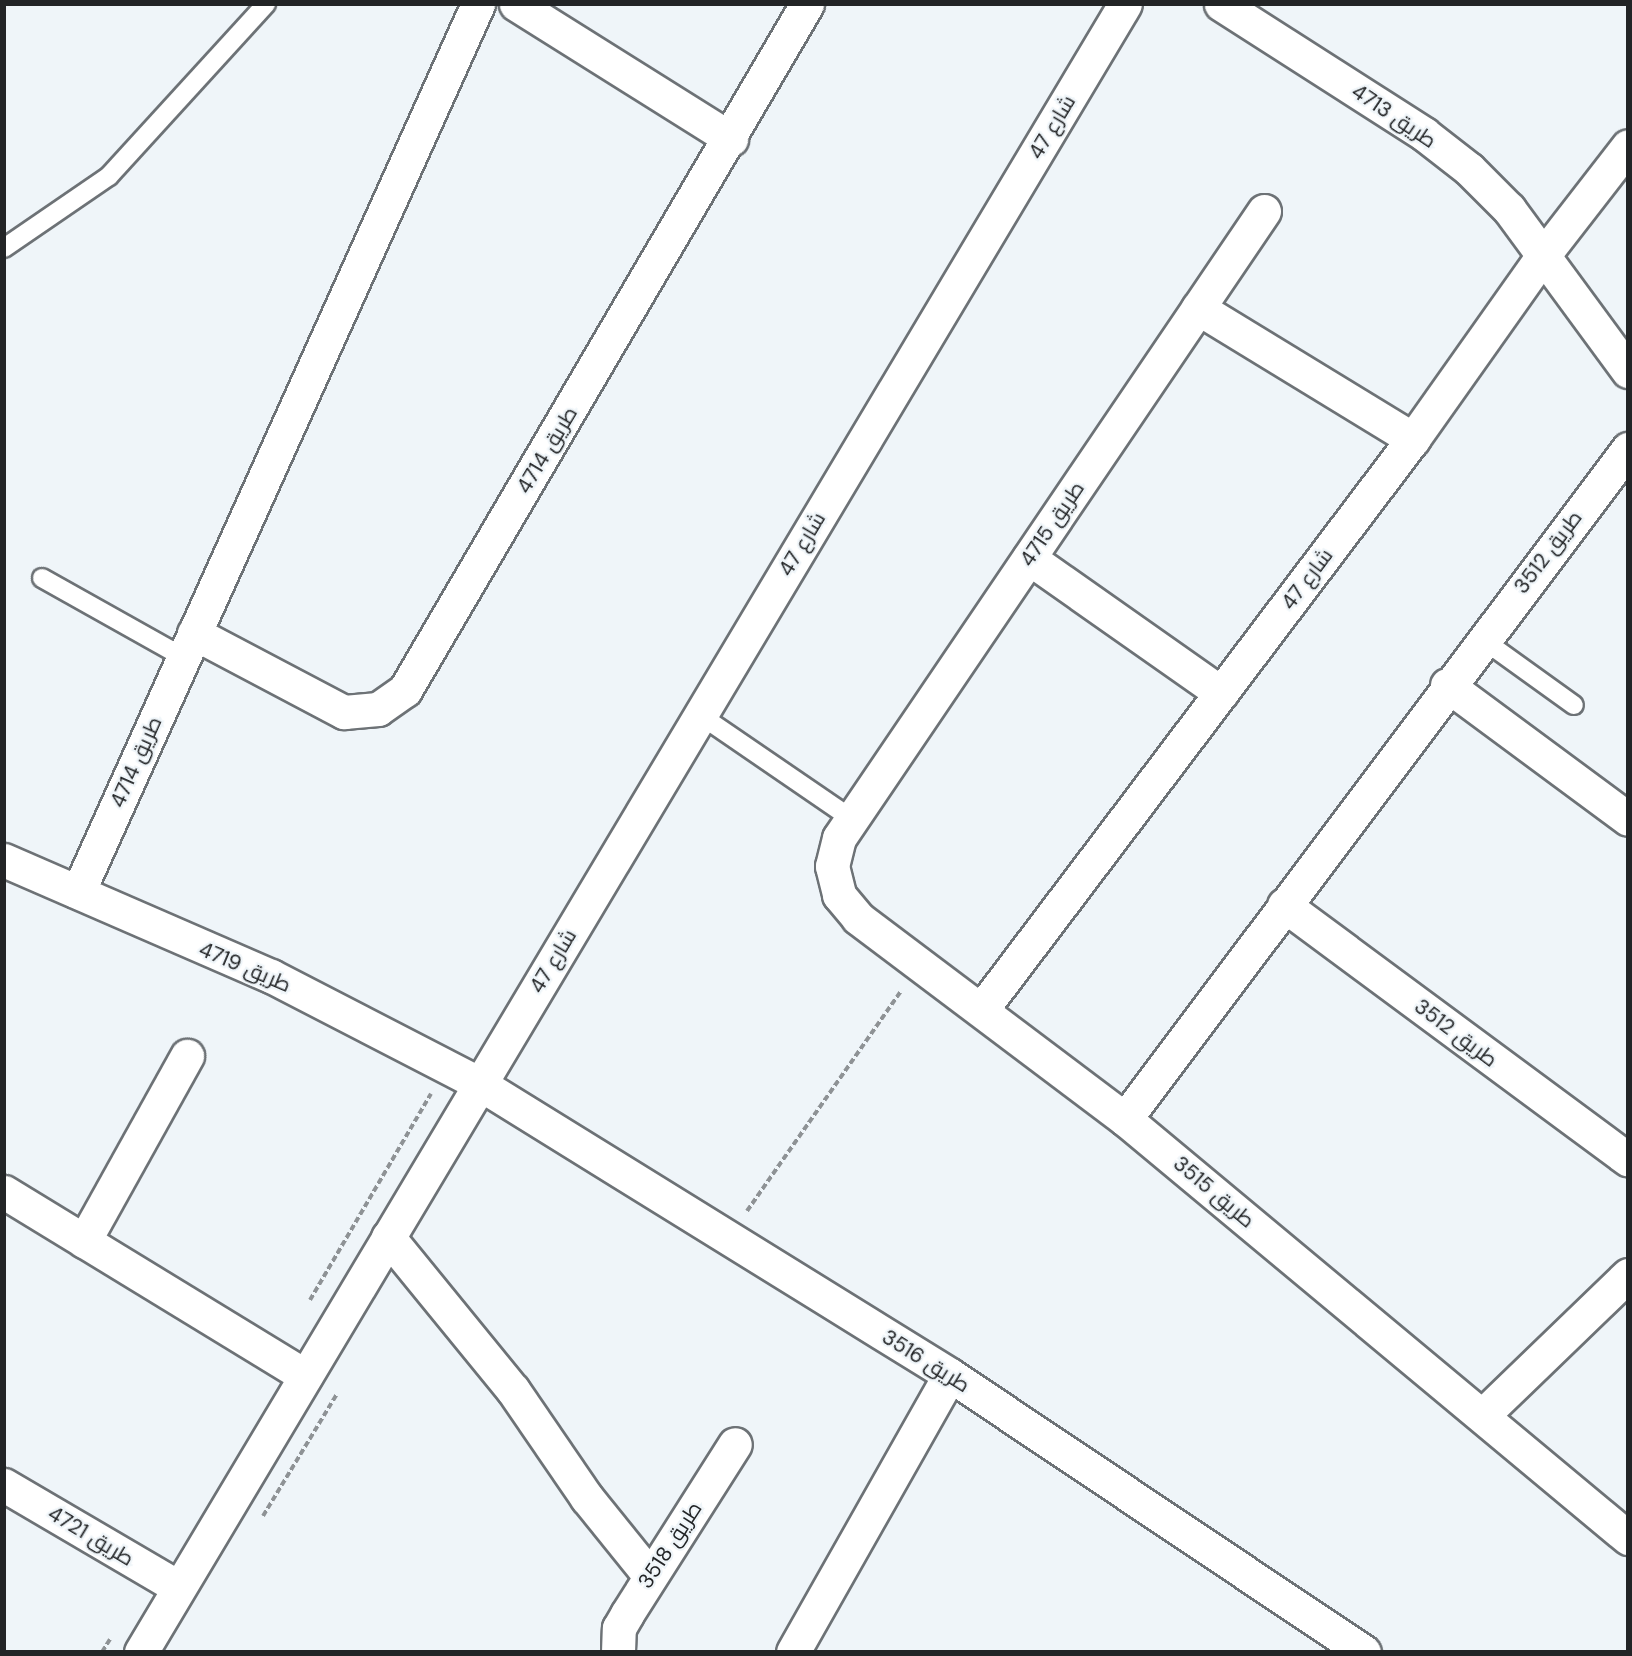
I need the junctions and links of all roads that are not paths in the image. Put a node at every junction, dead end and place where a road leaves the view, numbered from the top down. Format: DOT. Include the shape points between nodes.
graph roads {
  1 [pos="266,4"];
  2 [pos="478,4"];
  3 [pos="516,4"];
  4 [pos="807,4"];
  5 [pos="1125,4"];
  6 [pos="1221,4"];
  7 [pos="731,139"];
  8 [pos="1628,146"];
  9 [pos="1264,211"];
  10 [pos="4,248"];
  11 [pos="1542,257"];
  12 [pos="1198,308"];
  13 [pos="1628,371"];
  14 [pos="1413,439"];
  15 [pos="1628,449"];
  16 [pos="1029,558"];
  17 [pos="42,578"];
  18 [pos="1482,639"];
  19 [pos="189,645"];
  20 [pos="1447,685"];
  21 [pos="1221,693"];
  22 [pos="1574,705"];
  23 [pos="700,715"];
  24 [pos="1628,819"];
  25 [pos="846,828"];
  26 [pos="4,860"];
  27 [pos="78,892"];
  28 [pos="1284,905"];
  29 [pos="982,1009"];
  30 [pos="187,1056"];
  31 [pos="480,1084"];
  32 [pos="1125,1119"];
  33 [pos="1628,1160"];
  34 [pos="4,1192"];
  35 [pos="388,1237"];
  36 [pos="84,1240"];
  37 [pos="1628,1275"];
  38 [pos="950,1375"];
  39 [pos="305,1376"];
  40 [pos="1484,1414"];
  41 [pos="735,1444"];
  42 [pos="4,1485"];
  43 [pos="1628,1538"];
  44 [pos="650,1576"];
  45 [pos="178,1587"];
  46 [pos="802,1648"];
  47 [pos="141,1652"];
  48 [pos="618,1652"];
  49 [pos="1364,1652"];
  1 -- 10 [label="lane" via="109,176"];
  2 -- 19 [label="street, طريق 4714"];
  3 -- 7 [label="street"];
  4 -- 7 [label="street, طريق 4714"];
  5 -- 23 [label="street, شارع 47"];
  6 -- 11 [label="street, طريق 4713" via="1424,134 1469,169 1509,209"];
  7 -- 19 [label="street, طريق 4714" via="405,690 378,709 344,712"];
  8 -- 11 [label="street, شارع 47"];
  9 -- 12 [label="street, طريق 4715"];
  11 -- 13 [label="street, طريق 4713"];
  11 -- 14 [label="street, شارع 47"];
  12 -- 14 [label="street"];
  12 -- 16 [label="street, طريق 4715"];
  14 -- 21 [label="street, شارع 47"];
  15 -- 18 [label="street, طريق 3512"];
  16 -- 21 [label="street"];
  16 -- 25 [label="street, طريق 4715"];
  17 -- 19 [label="lane"];
  18 -- 20 [label="street, طريق 3512"];
  18 -- 22 [label="lane"];
  19 -- 27 [label="street, طريق 4714"];
  20 -- 24 [label="street"];
  20 -- 28 [label="street, طريق 3512"];
  21 -- 29 [label="street, شارع 47"];
  23 -- 25 [label="lane"];
  23 -- 31 [label="street, شارع 47"];
  25 -- 29 [label="street, طريق 3515" via="832,866 839,895 858,918"];
  26 -- 27 [label="street, طريق 4719"];
  27 -- 31 [label="street, طريق 4719" via="271,976"];
  28 -- 32 [label="street, طريق 3512"];
  28 -- 33 [label="street, طريق 3512"];
  29 -- 32 [label="street, طريق 3515"];
  30 -- 36 [label="street"];
  31 -- 35 [label="street, شارع 47"];
  31 -- 38 [label="street, طريق 3516"];
  32 -- 40 [label="street, طريق 3515"];
  34 -- 36 [label="street"];
  35 -- 39 [label="street, شارع 47"];
  35 -- 44 [label="street" via="513,1390 587,1498"];
  36 -- 39 [label="street"];
  37 -- 40 [label="street"];
  38 -- 46 [label="street"];
  38 -- 49 [label="street, طريق 3516"];
  39 -- 45 [label="street, شارع 47"];
  40 -- 43 [label="street, طريق 3515"];
  41 -- 44 [label="street, طريق 3518"];
  42 -- 45 [label="street, طريق 4721"];
  44 -- 48 [label="street, طريق 3518" via="619,1628"];
  45 -- 47 [label="street, شارع 47"];
}
